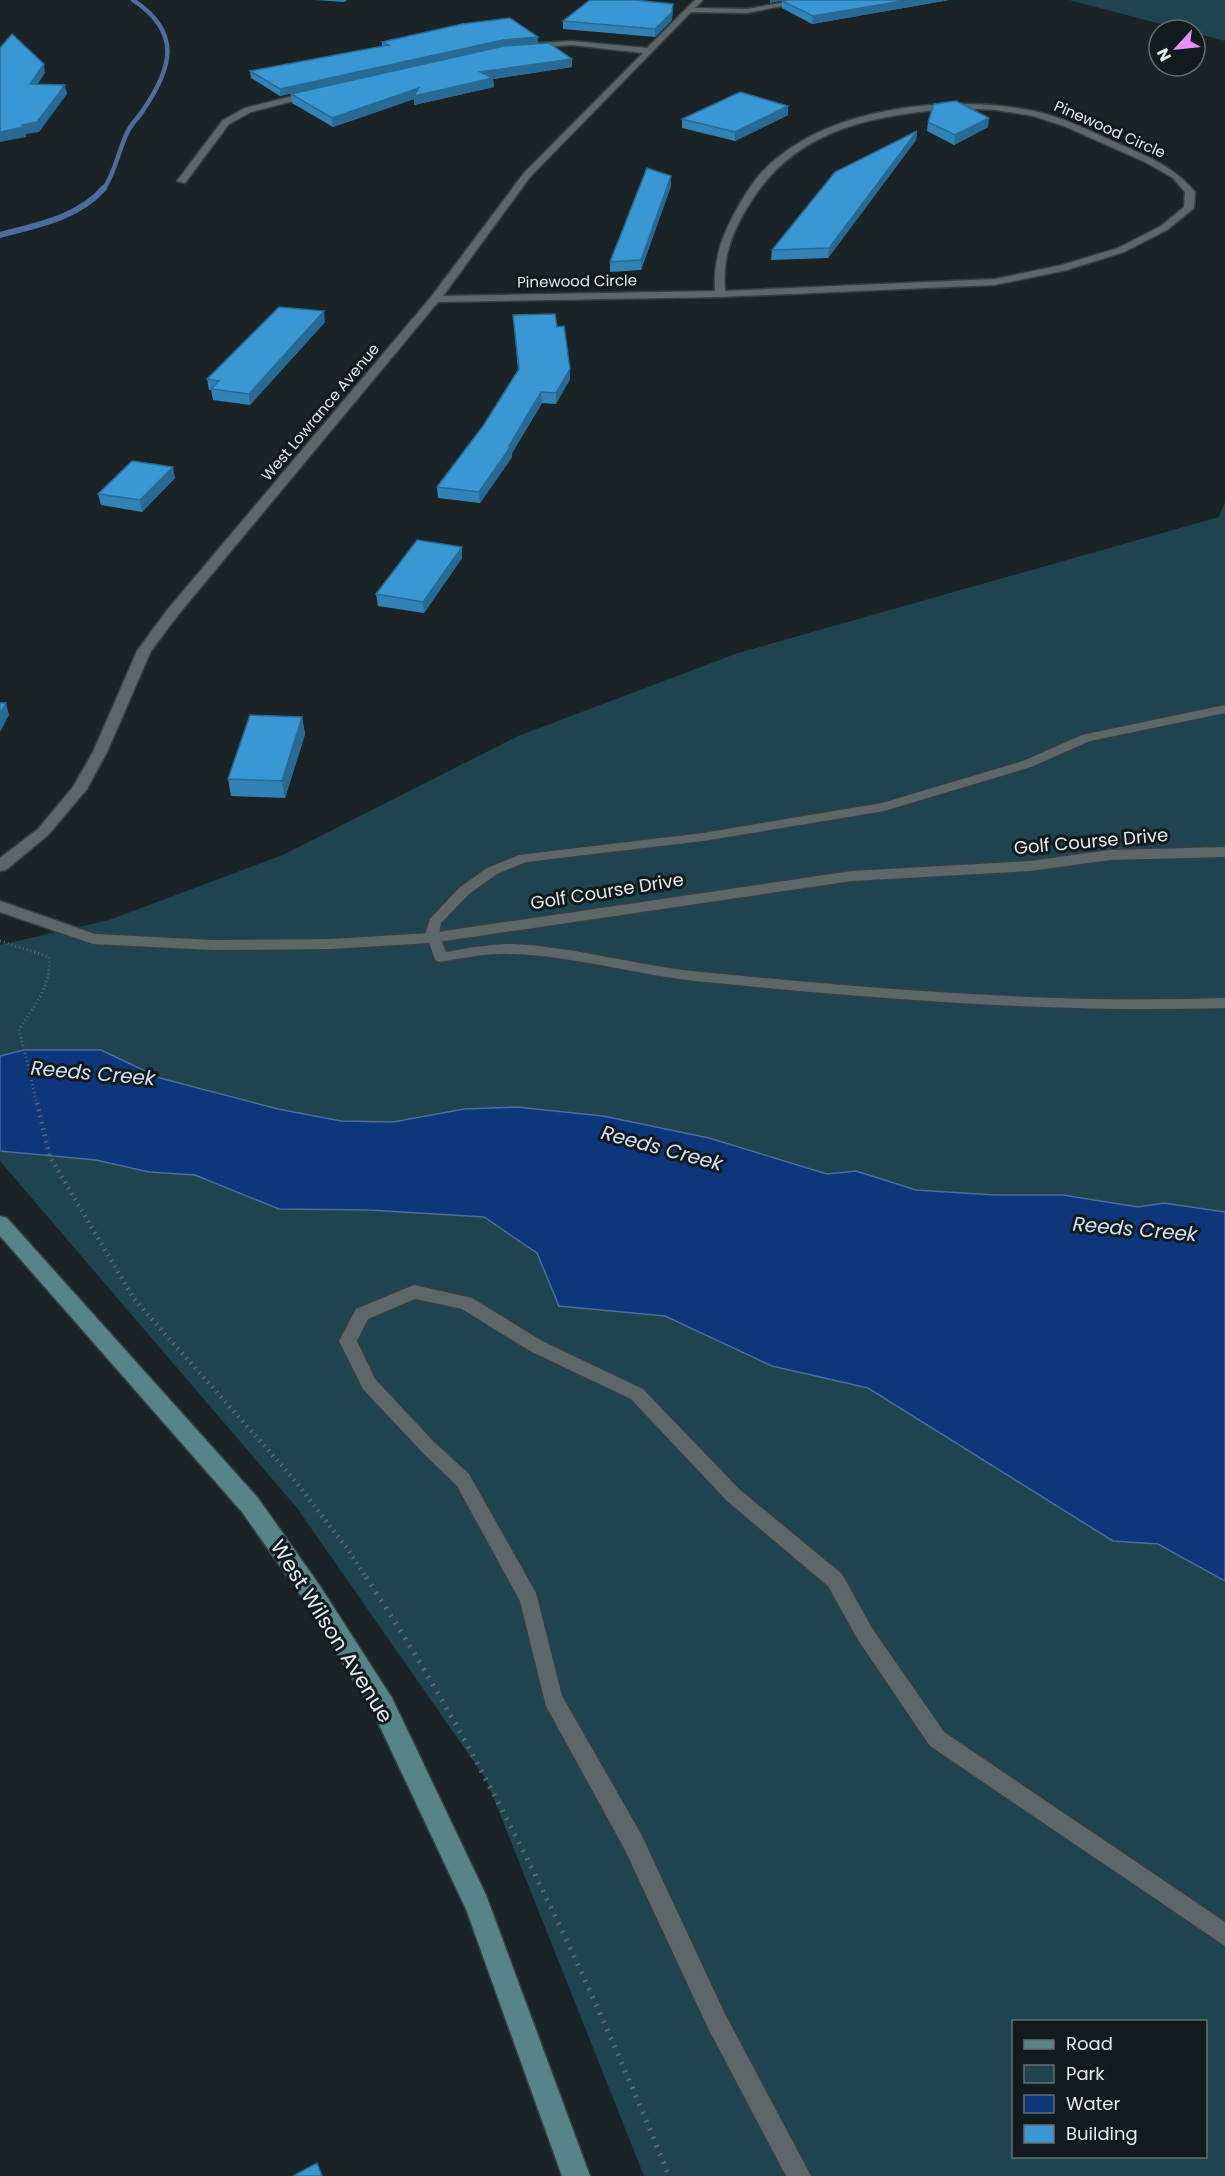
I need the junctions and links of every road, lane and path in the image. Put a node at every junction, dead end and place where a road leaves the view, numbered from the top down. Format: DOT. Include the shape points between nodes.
graph roads {
  1 [pos="699,0"];
  2 [pos="809,0"];
  3 [pos="690,10"];
  4 [pos="515,48"];
  5 [pos="651,51"];
  6 [pos="323,91"];
  7 [pos="182,182"];
  8 [pos="720,294"];
  9 [pos="435,298"];
  10 [pos="1225,709"];
  11 [pos="1225,852"];
  12 [pos="0,866"];
  13 [pos="0,906"];
  14 [pos="433,938"];
  15 [pos="0,941"];
  16 [pos="1225,1003"];
  17 [pos="64,1178"];
  18 [pos="0,1223"];
  19 [pos="1225,1935"];
  20 [pos="576,2176"];
  21 [pos="799,2176"];
  1 -- 3 [label="street, West Lowrance Avenue"];
  2 -- 3 [label="street" via="747,10"];
  3 -- 5 [label="street, West Lowrance Avenue"];
  4 -- 5 [label="street" via="572,43"];
  5 -- 9 [label="street, West Lowrance Avenue" via="527,175"];
  6 -- 7 [label="street" via="248,110 226,122"];
  8 -- 8 [label="street, Pinewood Circle" via="995,282 1065,268 1121,250 1164,228 1190,208 1190,192 1176,176 1150,161 1067,124 1034,114 956,106 880,116 815,138 784,157 761,179 728,231 719,263"];
  8 -- 9 [label="street, Pinewood Circle"];
  9 -- 12 [label="street, West Lowrance Avenue" via="173,612 144,651 100,752 79,789 43,832"];
  10 -- 14 [label="lane" via="1086,738 1027,764 884,807 703,837 524,858 492,871 464,891 435,922"];
  11 -- 14 [label="street, Golf Course Drive" via="1110,855 1030,866 852,876"];
  13 -- 14 [label="street, Golf Course Drive" via="93,939 213,945"];
  14 -- 16 [label="lane" via="440,957 510,949 569,955 655,972 989,1003"];
  15 -- 17 [label="path" via="49,957 51,964 42,994 18,1029 50,1157"];
  18 -- 20 [label="street, West Wilson Avenue" via="250,1505 312,1593 383,1706 477,1904"];
  19 -- 21 [label="lane" via="937,1739 865,1634 835,1580 734,1495 637,1394 536,1346 466,1303 414,1292 362,1314 348,1341 369,1384 463,1480 529,1599 554,1699 633,1842 716,2020"];
}
